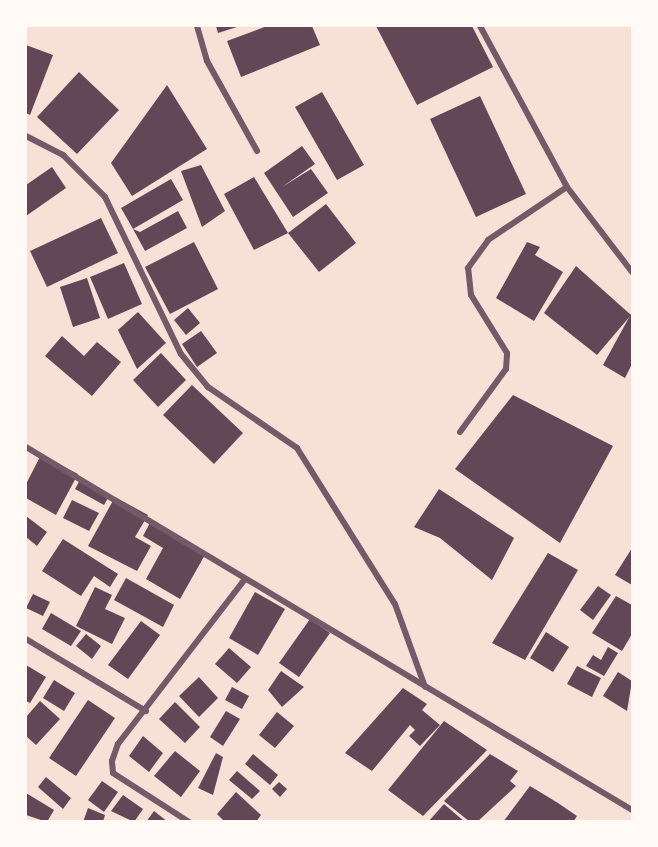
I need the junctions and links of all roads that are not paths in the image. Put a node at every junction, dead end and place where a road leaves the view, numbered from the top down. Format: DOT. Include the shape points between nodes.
graph roads {
  1 [pos="197,26"];
  2 [pos="480,26"];
  3 [pos="26,136"];
  4 [pos="257,151"];
  5 [pos="567,187"];
  6 [pos="633,272"];
  7 [pos="460,432"];
  8 [pos="26,447"];
  9 [pos="245,579"];
  10 [pos="26,639"];
  11 [pos="425,687"];
  12 [pos="146,711"];
  13 [pos="633,810"];
  14 [pos="189,822"];
  1 -- 4 [label="street" via="207,61"];
  2 -- 5 [label="street"];
  3 -- 11 [label="street" via="63,155 105,197 181,354 208,387 297,448 395,604"];
  5 -- 6 [label="street"];
  5 -- 7 [label="street" via="488,240 468,268 471,295 507,353 506,369"];
  8 -- 9 [label="street"];
  9 -- 11 [label="street"];
  9 -- 12 [label="street"];
  10 -- 12 [label="street"];
  11 -- 13 [label="street"];
  12 -- 14 [label="street" via="118,744 113,773"];
}
